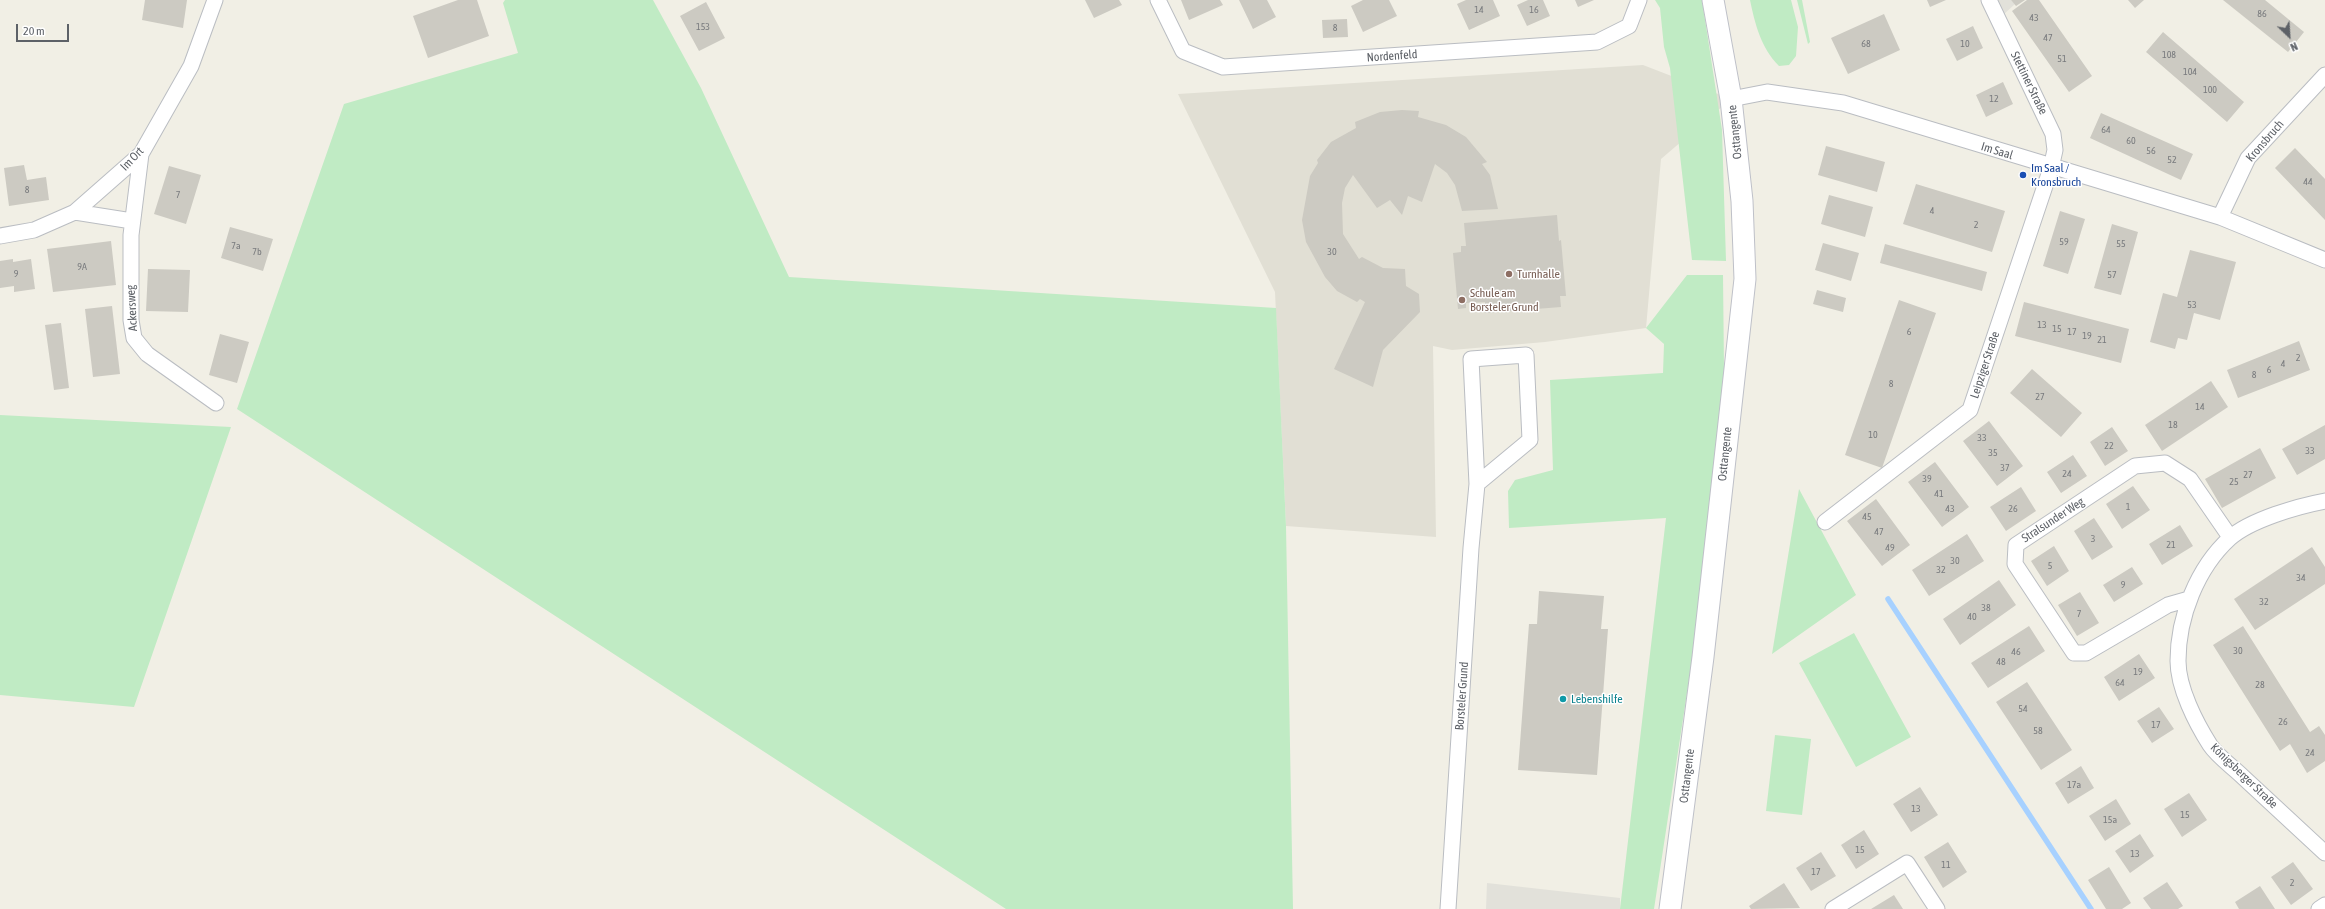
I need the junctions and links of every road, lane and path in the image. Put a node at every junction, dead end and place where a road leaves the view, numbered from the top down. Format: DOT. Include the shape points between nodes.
graph roads {
  1 [pos="215,0"];
  2 [pos="1158,0"];
  3 [pos="1639,0"];
  4 [pos="1713,0"];
  5 [pos="1989,0"];
  6 [pos="2325,75"];
  7 [pos="1731,99"];
  8 [pos="141,154"];
  9 [pos="2051,168"];
  10 [pos="75,212"];
  11 [pos="2220,217"];
  12 [pos="132,221"];
  13 [pos="0,236"];
  14 [pos="2325,260"];
  15 [pos="216,403"];
  16 [pos="1477,484"];
  17 [pos="2325,501"];
  18 [pos="1825,522"];
  19 [pos="2230,537"];
  20 [pos="2189,599"];
  21 [pos="2325,854"];
  22 [pos="2325,905"];
  23 [pos="1448,909"];
  24 [pos="1670,909"];
  25 [pos="1833,909"];
  26 [pos="1937,909"];
  27 [pos="2320,909"];
  1 -- 8 [label="street, Im Ort" via="191,66"];
  2 -- 3 [label="street, Nordenfeld" via="1183,51 1223,67 1597,42 1629,26"];
  4 -- 7 [label="main road, Osttangente"];
  5 -- 9 [label="street, Stettiner Straße" via="2053,134 2056,150"];
  6 -- 11 [label="street, Kronsbruch" via="2248,158"];
  7 -- 9 [label="street, Im Saal" via="1767,92 1843,103"];
  7 -- 24 [label="main road, Osttangente" via="1742,201 1745,279 1703,657"];
  8 -- 10 [label="street, Im Ort"];
  8 -- 12 [label="street, Ackersweg"];
  9 -- 11 [label="street, Im Saal"];
  9 -- 18 [label="street, Leipziger Straße" via="1970,410"];
  10 -- 12 [label="street"];
  10 -- 13 [label="street, Im Ort" via="34,230"];
  11 -- 14 [label="street, Im Saal"];
  12 -- 15 [label="street, Ackersweg" via="131,320 134,338 148,354"];
  16 -- 16 [label="street, Borsteler Grund" via="1471,359 1526,355 1530,440"];
  16 -- 23 [label="street, Borsteler Grund"];
  17 -- 19 [label="street, Königsberger Straße" via="2269,516"];
  19 -- 20 [label="street, Königsberger Straße" via="2206,565"];
  19 -- 20 [label="street, Stralsunder Weg" via="2190,479 2165,463 2135,466 2016,545 2015,564 2074,653 2086,653 2168,605"];
  20 -- 21 [label="street, Königsberger Straße" via="2181,632 2178,662 2185,694 2195,720 2211,747"];
  22 -- 27 [label="street"];
  25 -- 26 [label="street" via="1907,863"];
}
